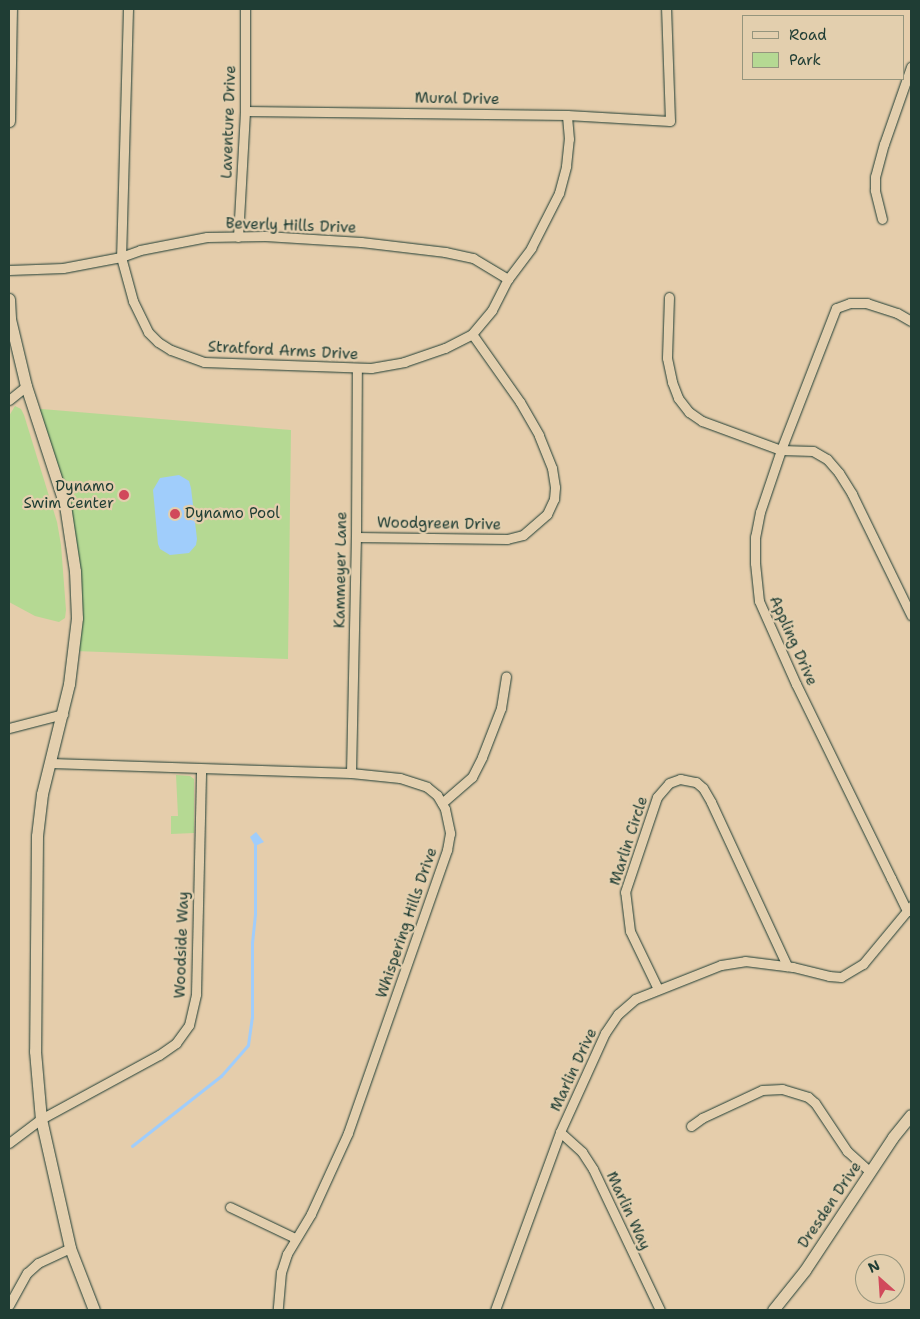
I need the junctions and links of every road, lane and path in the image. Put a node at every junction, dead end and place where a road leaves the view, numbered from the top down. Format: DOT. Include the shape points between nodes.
graph roads {
  1 [pos="11,9"];
  2 [pos="128,9"];
  3 [pos="246,9"];
  4 [pos="666,9"];
  5 [pos="10,60"];
  6 [pos="911,67"];
  7 [pos="908,85"];
  8 [pos="245,110"];
  9 [pos="567,115"];
  10 [pos="9,121"];
  11 [pos="882,219"];
  12 [pos="238,237"];
  13 [pos="121,257"];
  14 [pos="9,270"];
  15 [pos="508,279"];
  16 [pos="670,296"];
  17 [pos="9,300"];
  18 [pos="911,321"];
  19 [pos="472,334"];
  20 [pos="357,368"];
  21 [pos="26,386"];
  22 [pos="9,400"];
  23 [pos="781,450"];
  24 [pos="356,537"];
  25 [pos="911,615"];
  26 [pos="506,676"];
  27 [pos="62,714"];
  28 [pos="9,728"];
  29 [pos="51,763"];
  30 [pos="201,769"];
  31 [pos="351,772"];
  32 [pos="442,803"];
  33 [pos="910,909"];
  34 [pos="786,966"];
  35 [pos="658,989"];
  36 [pos="911,1115"];
  37 [pos="41,1119"];
  38 [pos="691,1126"];
  39 [pos="560,1132"];
  40 [pos="9,1142"];
  41 [pos="870,1172"];
  42 [pos="230,1207"];
  43 [pos="295,1238"];
  44 [pos="70,1248"];
  45 [pos="9,1305"];
  46 [pos="94,1310"];
  47 [pos="278,1310"];
  48 [pos="495,1310"];
  49 [pos="660,1310"];
  50 [pos="773,1310"];
  1 -- 5 [label="street"];
  2 -- 13 [label="street, Stratford Arms Drive"];
  3 -- 8 [label="street, Laventure Drive"];
  4 -- 9 [label="street, Mural Drive" via="670,121"];
  5 -- 10 [label="street"];
  6 -- 7 [label="street"];
  7 -- 11 [label="street" via="884,144 875,177"];
  8 -- 9 [label="street, Mural Drive"];
  8 -- 12 [label="street, Laventure Drive"];
  9 -- 15 [label="street, Stratford Arms Drive" via="569,139 559,193 531,248"];
  12 -- 13 [label="street, Beverly Hills Drive" via="207,237 140,250"];
  12 -- 15 [label="street, Beverly Hills Drive" via="361,242 445,252 473,258"];
  13 -- 14 [label="street, Beverly Hills Drive" via="63,268"];
  13 -- 20 [label="street, Stratford Arms Drive" via="140,318 158,342 171,350 204,362"];
  15 -- 19 [label="street, Stratford Arms Drive" via="492,310"];
  16 -- 23 [label="street" via="667,358 678,398 702,421"];
  17 -- 21 [label="street" via="10,319"];
  18 -- 23 [label="street, Appling Drive" via="867,303 836,308"];
  19 -- 20 [label="street, Stratford Arms Drive" via="446,348 404,362"];
  19 -- 24 [label="street, Woodgreen Drive" via="539,435 552,468 555,487 547,514 523,535 508,539"];
  20 -- 24 [label="street, Kammeyer Lane"];
  21 -- 22 [label="street"];
  21 -- 27 [label="street" via="65,505 75,571 77,618"];
  23 -- 25 [label="street" via="812,451 827,459 839,473"];
  23 -- 33 [label="street, Appling Drive" via="755,537 759,601 796,684"];
  24 -- 31 [label="street, Kammeyer Lane"];
  26 -- 32 [label="street" via="501,708 472,777"];
  27 -- 28 [label="street"];
  27 -- 29 [label="street"];
  29 -- 30 [label="street"];
  29 -- 37 [label="street" via="42,794 37,836 34,1051"];
  30 -- 31 [label="street"];
  30 -- 37 [label="street, Woodside Way" via="196,994 189,1025 176,1043 160,1055"];
  31 -- 32 [label="street" via="414,781 427,787"];
  32 -- 43 [label="street, Whispering Hills Drive" via="450,833 447,850 348,1133 311,1214"];
  33 -- 34 [label="street, Marlin Drive" via="863,964 846,974 829,976"];
  34 -- 35 [label="street, Marlin Drive" via="745,961 721,965"];
  34 -- 35 [label="street, Marlin Circle" via="711,802 696,782 680,779 669,783 658,797 625,892 630,932"];
  35 -- 39 [label="street, Marlin Drive" via="635,999 605,1032"];
  36 -- 41 [label="street, Dresden Drive"];
  37 -- 40 [label="street, Woodside Way"];
  37 -- 44 [label="street"];
  38 -- 41 [label="street" via="762,1090 782,1089 808,1097 815,1103 847,1151"];
  39 -- 48 [label="street, Marlin Drive"];
  39 -- 49 [label="street, Marlin Way" via="582,1152 593,1169"];
  41 -- 50 [label="street, Dresden Drive" via="805,1270"];
  42 -- 43 [label="street"];
  43 -- 47 [label="street, Whispering Hills Drive" via="281,1272"];
  44 -- 45 [label="street" via="27,1272"];
  44 -- 46 [label="street"];
}
